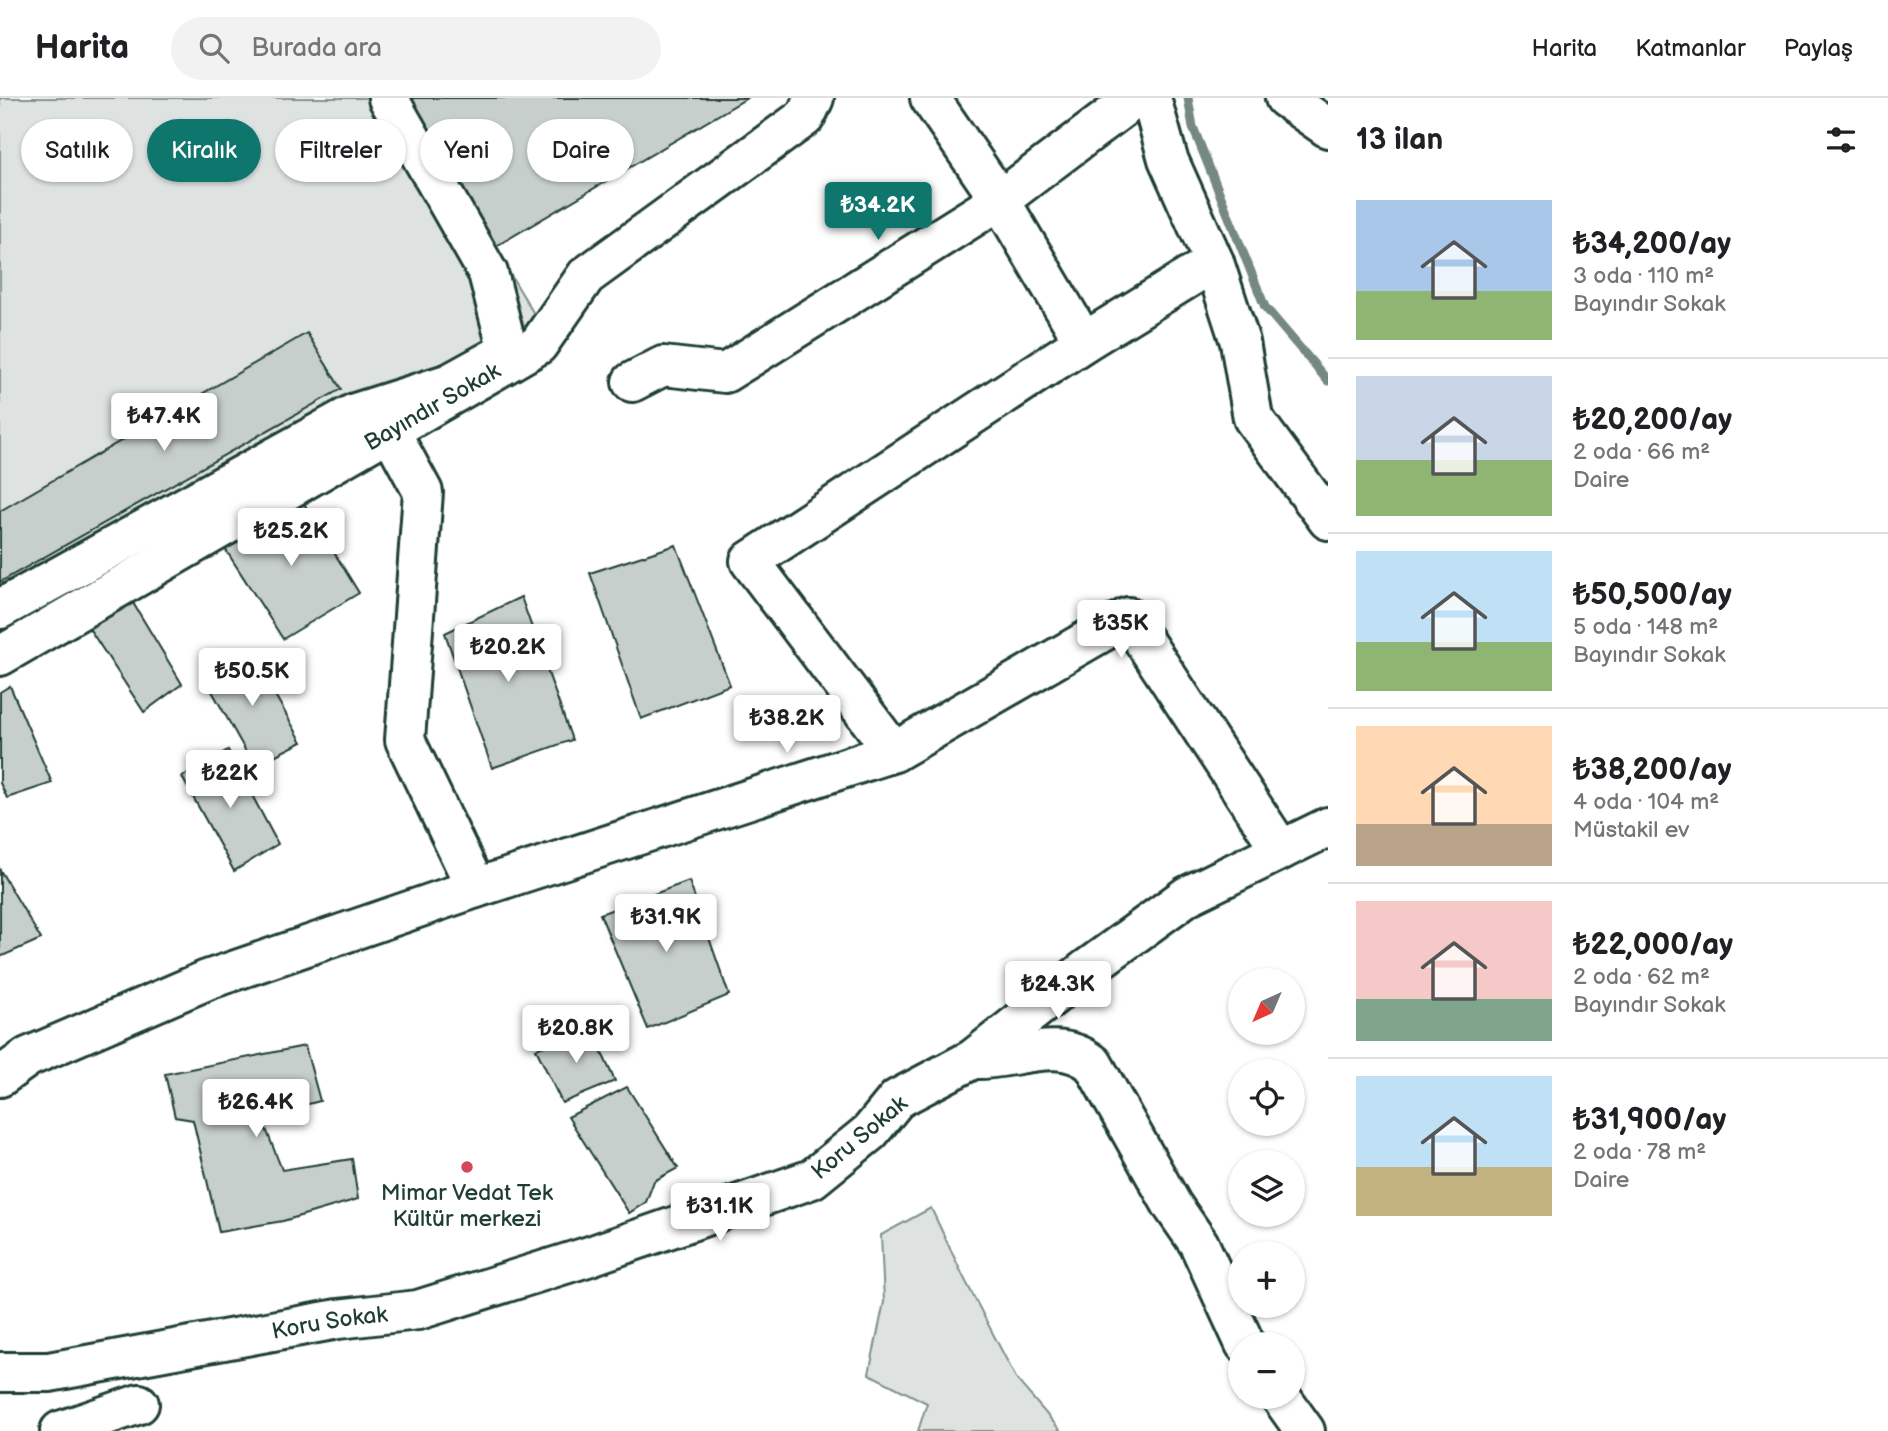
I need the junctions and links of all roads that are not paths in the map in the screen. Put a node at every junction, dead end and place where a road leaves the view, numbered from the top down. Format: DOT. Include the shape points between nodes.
graph roads {
  1 [pos="388,98"];
  2 [pos="814,98"];
  3 [pos="930,98"];
  4 [pos="1135,98"];
  5 [pos="1152,98"];
  6 [pos="1285,98"];
  7 [pos="1328,128"];
  8 [pos="1000,200"];
  9 [pos="1214,262"];
  10 [pos="1084,342"];
  11 [pos="632,382"];
  12 [pos="390,430"];
  13 [pos="1328,520"];
  14 [pos="0,609"];
  15 [pos="0,656"];
  16 [pos="894,752"];
  17 [pos="1328,827"];
  18 [pos="1281,850"];
  19 [pos="475,888"];
  20 [pos="973,1059"];
  21 [pos="0,1077"];
  22 [pos="1239,1332"];
  23 [pos="0,1371"];
  24 [pos="139,1404"];
  25 [pos="1289,1409"];
  26 [pos="60,1431"];
  27 [pos="1305,1431"];
  1 -- 14 [label="main road" via="488,273 508,351 450,383 355,413"];
  2 -- 12 [label="main road, Bayındır Sokak" via="804,117 586,276 538,345"];
  3 -- 8 [label="main road"];
  4 -- 8 [label="main road"];
  5 -- 9 [label="main road" via="1167,159"];
  6 -- 7 [label="main road"];
  8 -- 10 [label="main road"];
  8 -- 11 [label="main road" via="725,373 663,366"];
  9 -- 10 [label="main road"];
  9 -- 13 [label="main road" via="1240,342 1253,418"];
  10 -- 16 [label="main road" via="750,561"];
  12 -- 15 [label="main road, Bayındır Sokak"];
  12 -- 19 [label="main road" via="423,492 405,740"];
  16 -- 18 [label="main road" via="1128,617"];
  16 -- 19 [label="main road"];
  17 -- 18 [label="main road, Koru Sokak"];
  18 -- 20 [label="main road, Koru Sokak" via="1187,895"];
  19 -- 21 [label="main road" via="207,980 28,1057"];
  20 -- 22 [label="main road" via="1047,1049 1084,1057 1093,1064 1199,1244"];
  20 -- 23 [label="main road, Koru Sokak" via="897,1099 870,1132 812,1180 587,1257 418,1310 338,1319 49,1372"];
  24 -- 26 [label="main road"];
  25 -- 27 [label="main road"];
}
